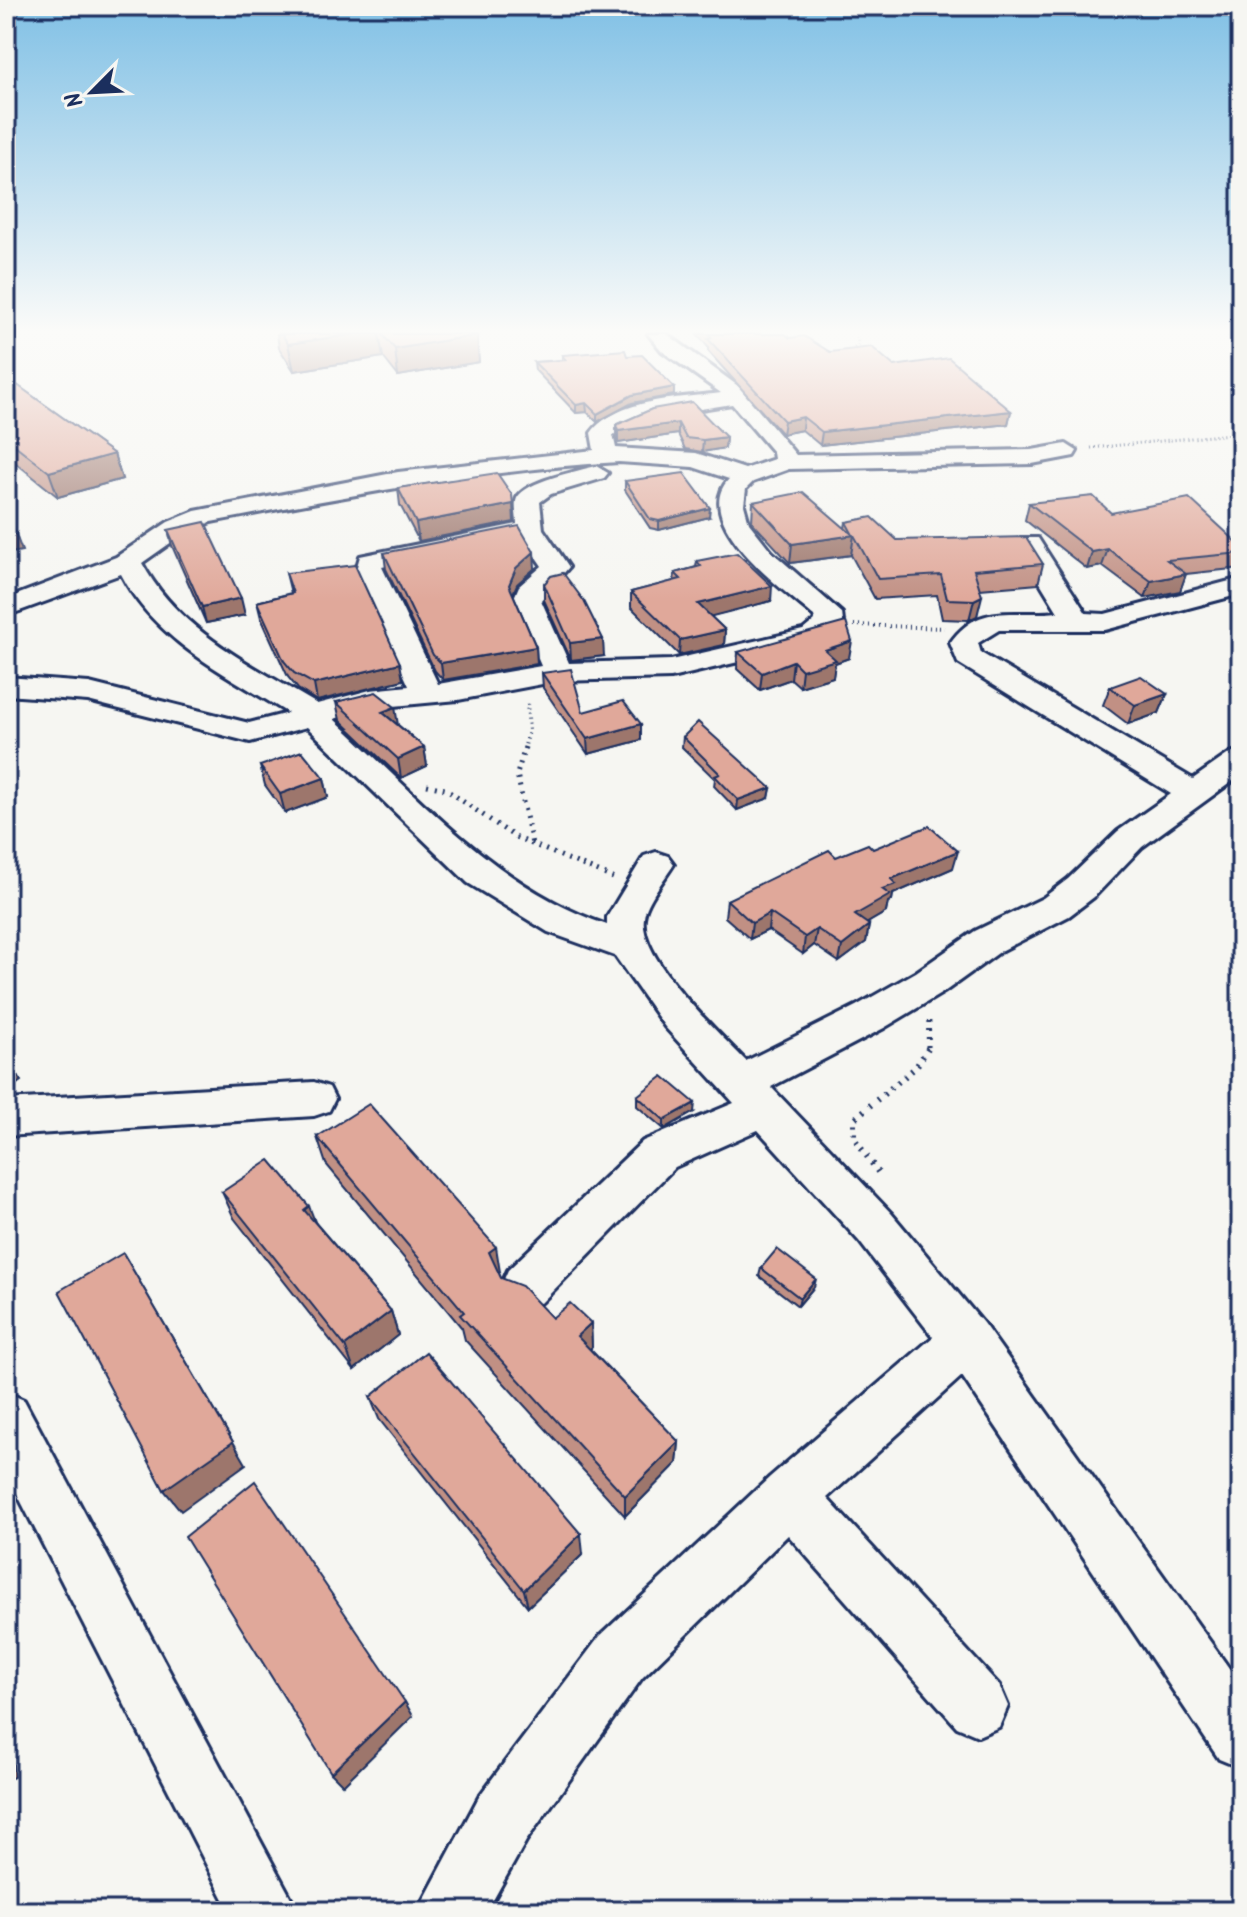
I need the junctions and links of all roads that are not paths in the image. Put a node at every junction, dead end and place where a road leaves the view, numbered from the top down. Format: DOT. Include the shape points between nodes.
graph roads {
  1 [pos="616,423"];
  2 [pos="761,423"];
  3 [pos="1066,451"];
  4 [pos="613,455"];
  5 [pos="786,462"];
  6 [pos="745,477"];
  7 [pos="530,529"];
  8 [pos="1029,543"];
  9 [pos="128,561"];
  10 [pos="1241,586"];
  11 [pos="6,608"];
  12 [pos="1061,621"];
  13 [pos="547,673"];
  14 [pos="6,686"];
  15 [pos="428,695"];
  16 [pos="311,714"];
  17 [pos="262,731"];
  18 [pos="346,744"];
  19 [pos="1241,760"];
  20 [pos="1193,793"];
  21 [pos="648,876"];
  22 [pos="628,946"];
  23 [pos="752,1096"];
  24 [pos="314,1099"];
  25 [pos="6,1118"];
  26 [pos="525,1286"];
  27 [pos="966,1340"];
  28 [pos="6,1418"];
  29 [pos="789,1496"];
  30 [pos="978,1706"];
  31 [pos="1241,1737"];
  32 [pos="265,1911"];
  33 [pos="451,1911"];
  1 -- 4 [label="street" via="602,433"];
  2 -- 5 [label="street" via="784,451"];
  3 -- 5 [label="street" via="1032,457"];
  4 -- 6 [label="street" via="696,460"];
  4 -- 7 [label="street" via="601,471 532,494"];
  4 -- 9 [label="street" via="398,479 204,516 177,527"];
  5 -- 6 [label="street"];
  6 -- 13 [label="street" via="731,491 734,524 776,570 828,613 829,622 813,636 700,664"];
  7 -- 13 [label="street" via="556,567 527,600"];
  7 -- 15 [label="street" via="369,562"];
  8 -- 12 [label="street" via="1074,614"];
  9 -- 11 [label="street"];
  9 -- 16 [label="street" via="143,590 185,636"];
  10 -- 12 [label="street" via="1105,622"];
  12 -- 20 [label="street" via="1003,621 977,628 964,649 974,662"];
  13 -- 15 [label="street"];
  14 -- 17 [label="street" via="80,690 233,732"];
  15 -- 16 [label="street" via="370,699"];
  16 -- 17 [label="street"];
  16 -- 18 [label="street"];
  17 -- 18 [label="street"];
  18 -- 22 [label="street" via="481,874 561,923"];
  19 -- 20 [label="street"];
  20 -- 23 [label="street" via="1130,839 1056,907 988,941"];
  21 -- 22 [label="street" via="625,917"];
  22 -- 23 [label="street" via="679,1016"];
  23 -- 26 [label="street" via="659,1154"];
  23 -- 27 [label="street" via="875,1227"];
  24 -- 25 [label="street"];
  27 -- 29 [label="street"];
  27 -- 31 [label="street"];
  28 -- 32 [label="street"];
  29 -- 30 [label="street"];
  29 -- 33 [label="street" via="621,1657 503,1818"];
}
